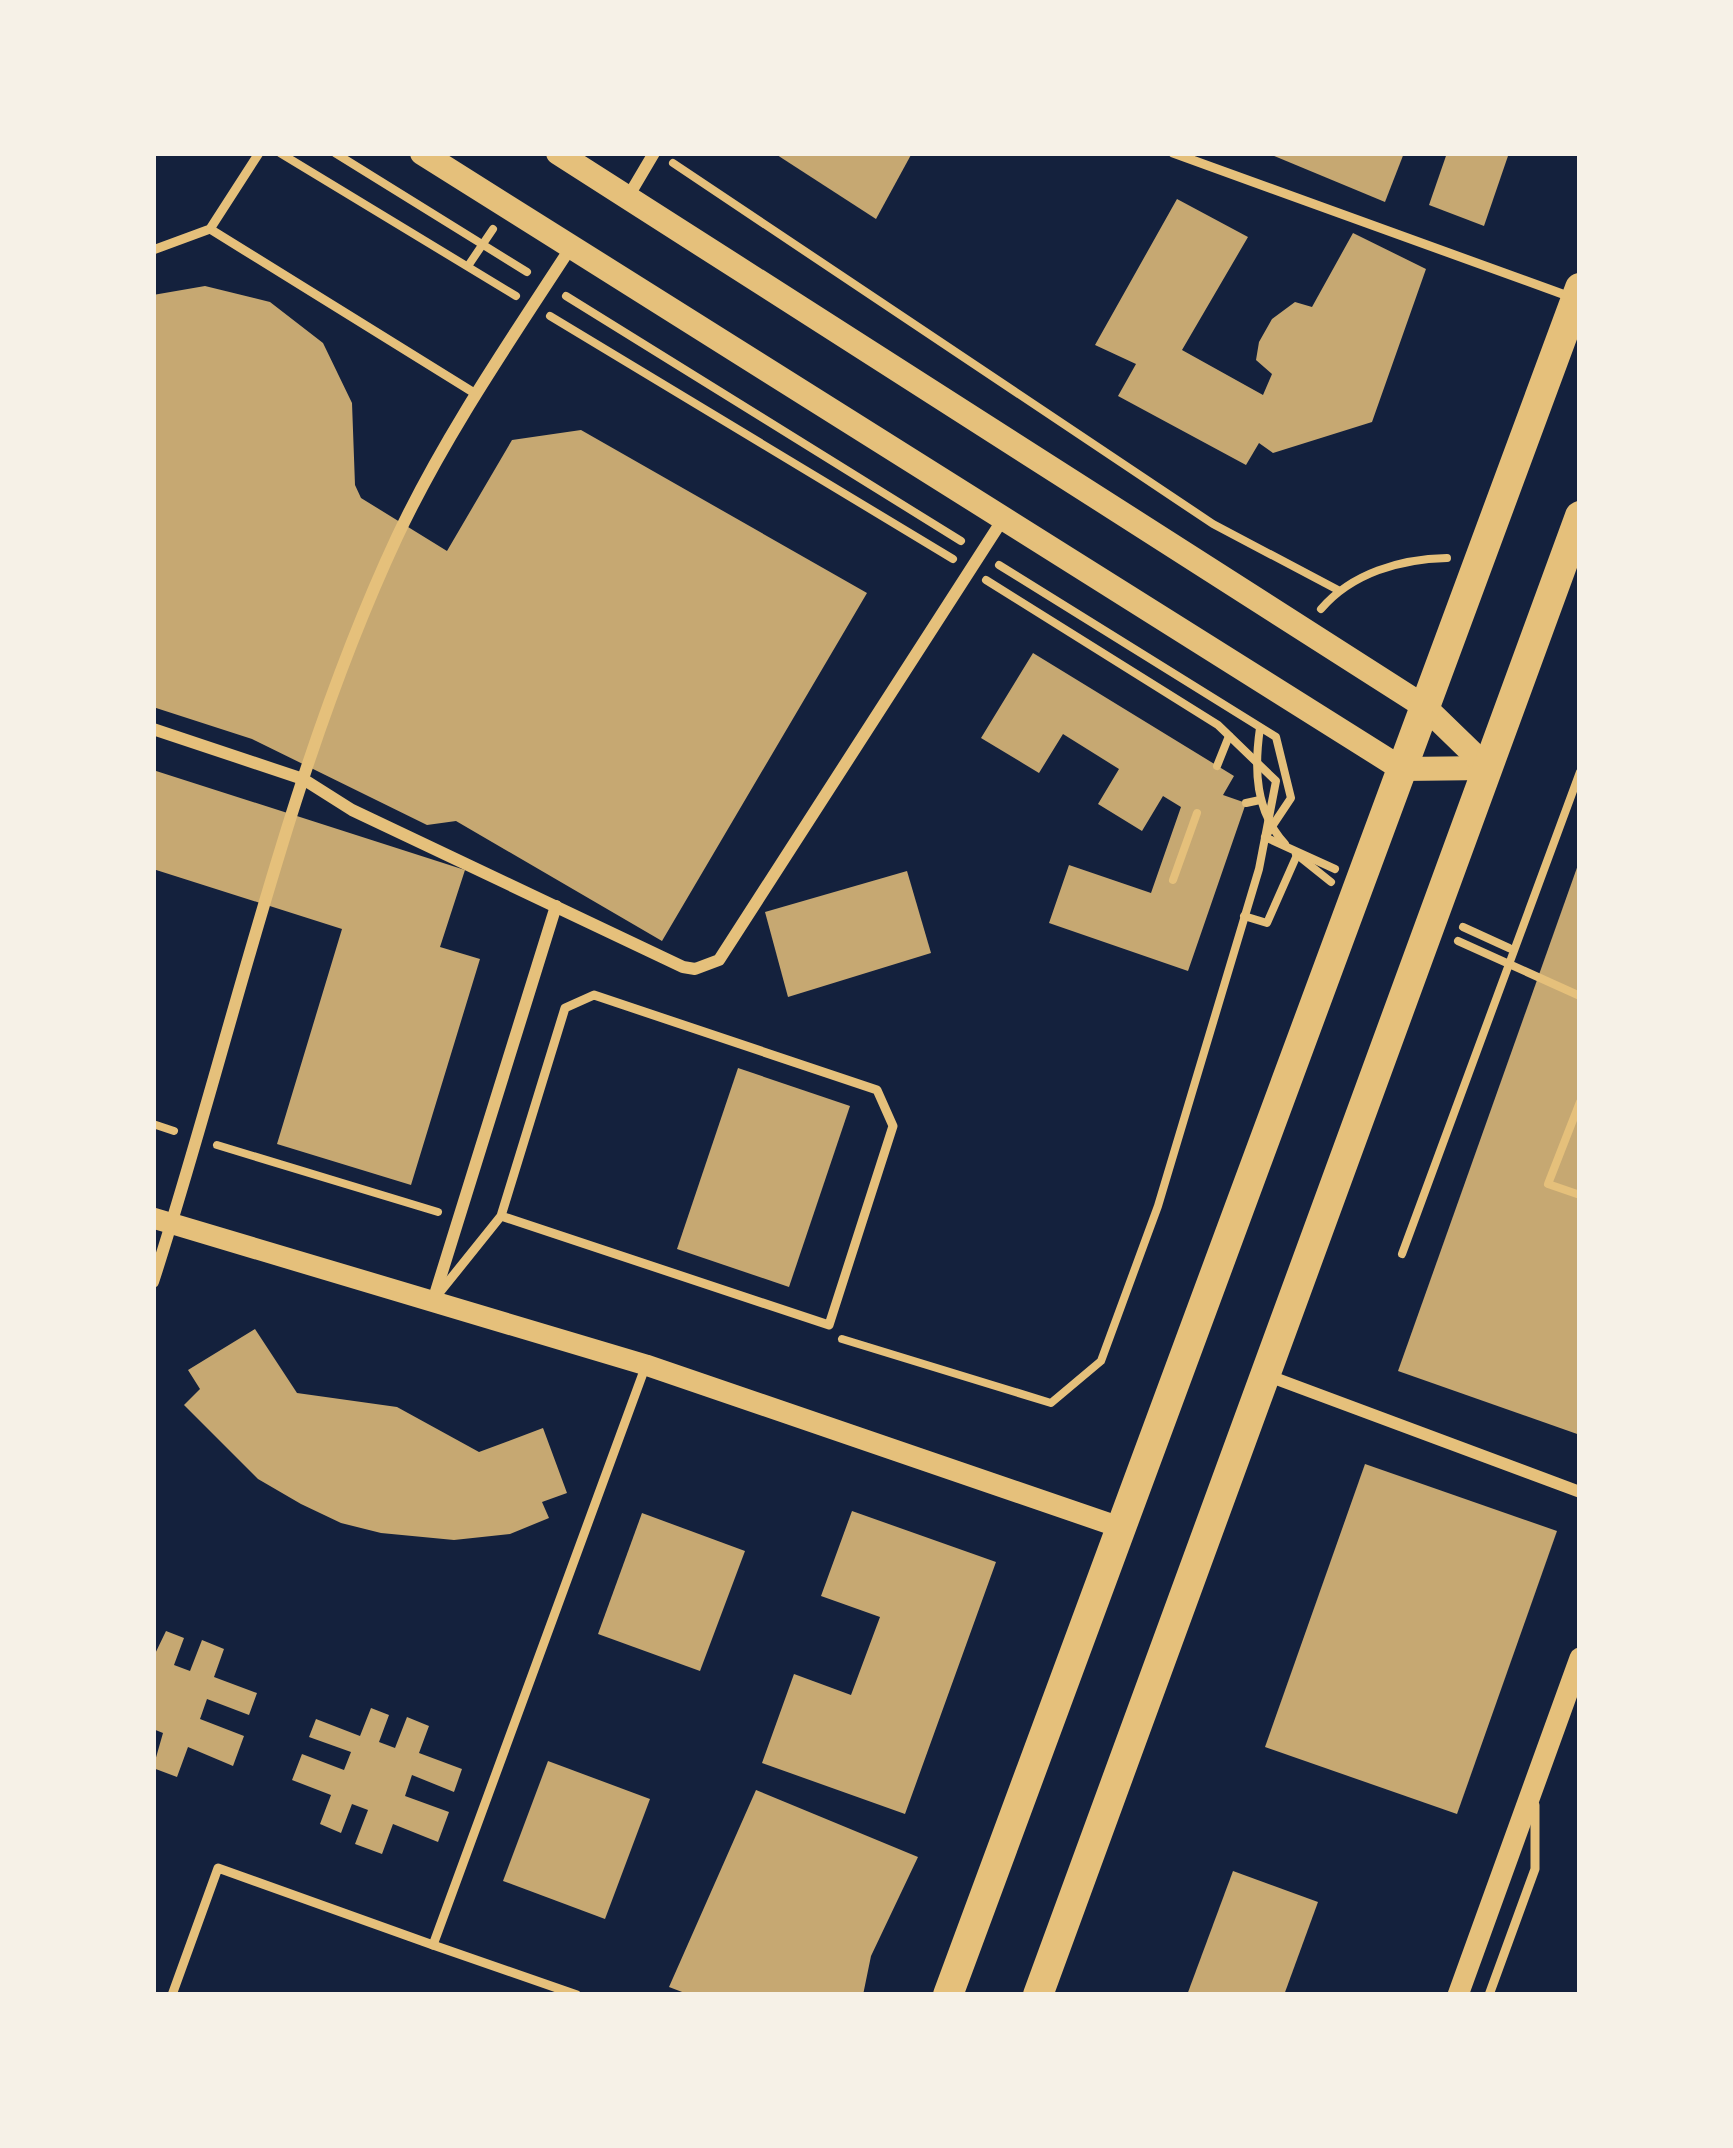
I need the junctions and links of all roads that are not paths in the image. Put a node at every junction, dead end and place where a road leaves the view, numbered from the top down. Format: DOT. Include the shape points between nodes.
graph roads {
  1 [pos="259,153"];
  2 [pos="422,153"];
  3 [pos="558,153"];
  4 [pos="656,153"];
  5 [pos="1173,153"];
  6 [pos="627,198"];
  7 [pos="210,229"];
  8 [pos="571,248"];
  9 [pos="153,250"];
  10 [pos="1578,294"];
  11 [pos="476,394"];
  12 [pos="1580,516"];
  13 [pos="1003,519"];
  14 [pos="1425,707"];
  15 [pos="153,729"];
  16 [pos="1488,768"];
  17 [pos="1402,769"];
  18 [pos="303,779"];
  19 [pos="556,906"];
  20 [pos="501,1216"];
  21 [pos="162,1221"];
  22 [pos="153,1282"];
  23 [pos="433,1301"];
  24 [pos="646,1364"];
  25 [pos="1266,1375"];
  26 [pos="1580,1492"];
  27 [pos="1122,1528"];
  28 [pos="1580,1658"];
  29 [pos="1534,1785"];
  30 [pos="433,1945"];
  31 [pos="172,1995"];
  32 [pos="577,1995"];
  33 [pos="948,1995"];
  34 [pos="1038,1995"];
  35 [pos="1458,1995"];
  36 [pos="1489,1995"];
  1 -- 7 [label="lane"];
  2 -- 8 [label="main road"];
  3 -- 6 [label="main road"];
  4 -- 6 [label="street"];
  5 -- 10 [label="lane"];
  6 -- 14 [label="main road"];
  7 -- 9 [label="lane"];
  7 -- 11 [label="lane"];
  8 -- 11 [label="street"];
  8 -- 13 [label="main road"];
  10 -- 14 [label="main road"];
  11 -- 18 [label="street" via="395,541"];
  12 -- 16 [label="main road"];
  13 -- 17 [label="main road"];
  13 -- 19 [label="street" via="719,959 683,967"];
  14 -- 16 [label="main road"];
  14 -- 17 [label="main road"];
  15 -- 18 [label="street"];
  16 -- 17 [label="main road"];
  16 -- 25 [label="main road"];
  17 -- 27 [label="main road"];
  18 -- 19 [label="street"];
  18 -- 21 [label="street"];
  19 -- 23 [label="street"];
  20 -- 20 [label="lane" via="565,1008 594,995 877,1090 893,1126 829,1325"];
  20 -- 23 [label="lane"];
  21 -- 22 [label="street"];
  21 -- 23 [label="street"];
  23 -- 24 [label="street"];
  24 -- 27 [label="street"];
  24 -- 30 [label="lane"];
  25 -- 26 [label="street"];
  25 -- 34 [label="main road"];
  27 -- 33 [label="main road"];
  28 -- 29 [label="street"];
  29 -- 35 [label="street"];
  29 -- 36 [label="lane" via="1535,1869"];
  30 -- 31 [label="lane" via="218,1868"];
  30 -- 32 [label="lane"];
}
